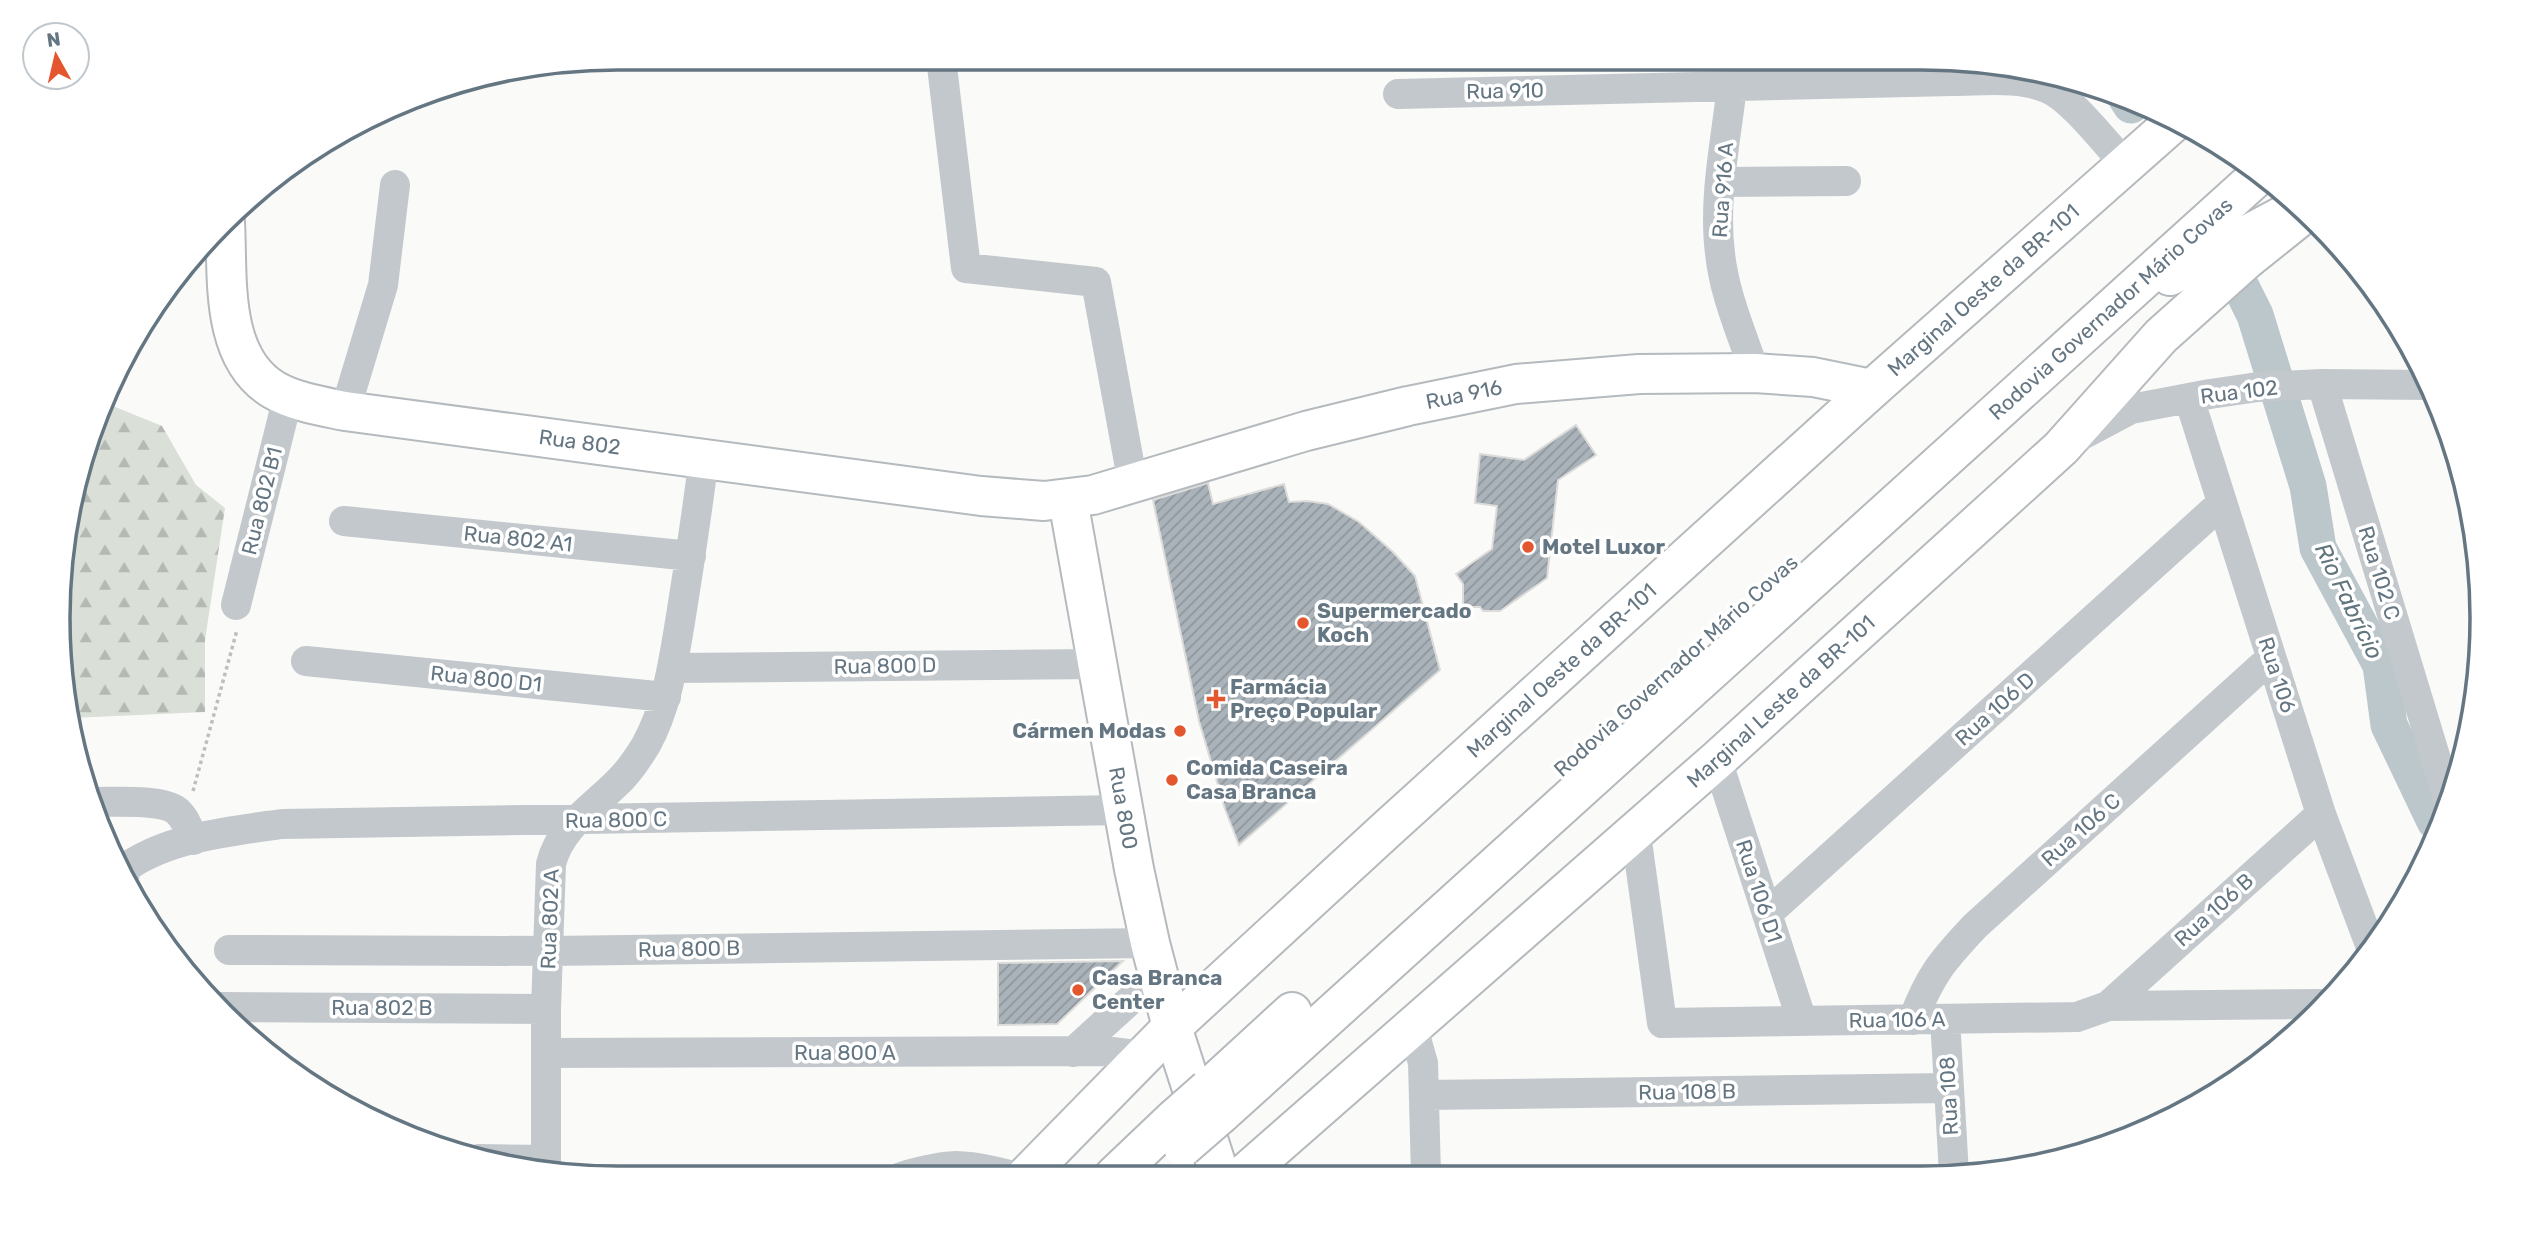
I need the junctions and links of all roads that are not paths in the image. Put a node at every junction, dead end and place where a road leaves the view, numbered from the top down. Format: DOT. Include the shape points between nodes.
graph roads {
  1 [pos="942,70"];
  2 [pos="1732,86"];
  3 [pos="1398,94"];
  4 [pos="2167,128"];
  5 [pos="2126,164"];
  6 [pos="2231,166"];
  7 [pos="1846,181"];
  8 [pos="2253,181"];
  9 [pos="1722,182"];
  10 [pos="395,185"];
  11 [pos="2289,212"];
  12 [pos="2297,219"];
  13 [pos="226,236"];
  14 [pos="2086,330"];
  15 [pos="1755,373"];
  16 [pos="2322,384"];
  17 [pos="2417,385"];
  18 [pos="1872,389"];
  19 [pos="288,397"];
  20 [pos="2189,398"];
  21 [pos="345,411"];
  22 [pos="2061,448"];
  23 [pos="704,457"];
  24 [pos="1133,484"];
  25 [pos="1068,500"];
  26 [pos="2222,503"];
  27 [pos="344,521"];
  28 [pos="691,556"];
  29 [pos="236,605"];
  30 [pos="2272,658"];
  31 [pos="306,661"];
  32 [pos="1098,664"];
  33 [pos="672,668"];
  34 [pos="666,697"];
  35 [pos="1717,760"];
  36 [pos="2444,785"];
  37 [pos="102,802"];
  38 [pos="1124,810"];
  39 [pos="2321,814"];
  40 [pos="575,821"];
  41 [pos="189,830"];
  42 [pos="1636,834"];
  43 [pos="129,865"];
  44 [pos="1767,914"];
  45 [pos="2367,937"];
  46 [pos="229,950"];
  47 [pos="548,951"];
  48 [pos="1154,958"];
  49 [pos="1206,996"];
  50 [pos="2310,1004"];
  51 [pos="2108,1006"];
  52 [pos="233,1007"];
  53 [pos="546,1009"];
  54 [pos="1945,1019"];
  55 [pos="1913,1020"];
  56 [pos="1802,1021"];
  57 [pos="1172,1027"];
  58 [pos="1413,1028"];
  59 [pos="1073,1052"];
  60 [pos="547,1053"];
  61 [pos="1144,1056"];
  62 [pos="1949,1088"];
  63 [pos="1424,1095"];
  64 [pos="1195,1110"];
  65 [pos="546,1161"];
  66 [pos="1953,1165"];
  67 [pos="1037,1166"];
  68 [pos="1127,1166"];
  69 [pos="1159,1166"];
  70 [pos="1216,1166"];
  71 [pos="1254,1166"];
  72 [pos="1426,1166"];
  1 -- 24 [label="street" via="966,268 1096,282"];
  2 -- 3 [label="street, Rua 910"];
  2 -- 5 [label="street, Rua 910" via="2026,82 2064,99"];
  2 -- 9 [label="street, Rua 916 A"];
  4 -- 5 [label="main road, Marginal Oeste da BR-101"];
  5 -- 18 [label="main road, Marginal Oeste da BR-101"];
  6 -- 64 [label="main road, Rodovia Governador Mário Covas"];
  7 -- 9 [label="street"];
  8 -- 14 [label="main road, Rodovia Governador Mário Covas"];
  9 -- 15 [label="street, Rua 916 A" via="1720,253"];
  10 -- 21 [label="street" via="383,285"];
  11 -- 14 [label="main road" via="2185,266"];
  12 -- 22 [label="main road, Marginal Leste da BR-101" via="2161,336"];
  13 -- 19 [label="main road, Rua 802" via="230,308 239,347 261,381"];
  14 -- 64 [label="main road, Rodovia Governador Mário Covas"];
  15 -- 18 [label="main road, Rua 916" via="1813,377"];
  15 -- 24 [label="main road, Rua 916" via="1639,374 1516,384 1306,431"];
  16 -- 17 [label="street, Rua 102"];
  16 -- 20 [label="street, Rua 102" via="2258,387"];
  16 -- 36 [label="street, Rua 102 C"];
  18 -- 49 [label="main road, Marginal Oeste da BR-101"];
  19 -- 21 [label="main road, Rua 802"];
  19 -- 29 [label="street, Rua 802 B1"];
  20 -- 22 [label="street, Rua 102" via="2131,409"];
  20 -- 26 [label="street, Rua 106"];
  21 -- 23 [label="main road, Rua 802"];
  22 -- 35 [label="main road, Marginal Leste da BR-101"];
  23 -- 25 [label="main road, Rua 802" via="935,491"];
  23 -- 28 [label="street, Rua 802 A"];
  24 -- 25 [label="main road, Rua 916"];
  25 -- 32 [label="main road, Rua 800"];
  26 -- 30 [label="street, Rua 106"];
  26 -- 44 [label="street, Rua 106 D"];
  27 -- 28 [label="street, Rua 802 A1"];
  28 -- 33 [label="street, Rua 802 A"];
  30 -- 39 [label="street, Rua 106"];
  30 -- 55 [label="street, Rua 106 C" via="1975,926 1926,985"];
  31 -- 34 [label="street, Rua 800 D1"];
  32 -- 33 [label="street, Rua 800 D"];
  32 -- 38 [label="main road, Rua 800"];
  33 -- 34 [label="street, Rua 802 A"];
  34 -- 40 [label="street, Rua 802 A" via="633,765"];
  35 -- 42 [label="main road, Marginal Leste da BR-101"];
  35 -- 44 [label="street, Rua 106 D1"];
  37 -- 41 [label="street" via="160,804 176,809"];
  38 -- 40 [label="street, Rua 800 C"];
  38 -- 48 [label="main road, Rua 800"];
  39 -- 45 [label="street, Rua 106"];
  39 -- 51 [label="street, Rua 106 B"];
  40 -- 41 [label="street, Rua 800 C" via="282,824"];
  40 -- 47 [label="street, Rua 802 A" via="554,851 551,864"];
  41 -- 43 [label="street, Rua 800 C"];
  42 -- 56 [label="street, Rua 106 A" via="1662,1023"];
  42 -- 58 [label="main road, Marginal Leste da BR-101"];
  44 -- 56 [label="street, Rua 106 D1"];
  46 -- 47 [label="street, Rua 800 B"];
  47 -- 48 [label="street, Rua 800 B"];
  47 -- 53 [label="street, Rua 802 A"];
  48 -- 49 [label="main road" via="1181,988"];
  48 -- 57 [label="main road, Rua 800"];
  48 -- 59 [label="street"];
  49 -- 57 [label="main road, Marginal Oeste da BR-101"];
  49 -- 64 [label="main road" via="1190,1050"];
  50 -- 51 [label="street, Rua 106 A"];
  51 -- 54 [label="street, Rua 106 A" via="2077,1017"];
  52 -- 53 [label="street, Rua 802 B"];
  53 -- 60 [label="street, Rua 802 A"];
  54 -- 55 [label="street, Rua 106 A"];
  54 -- 62 [label="street, Rua 108"];
  55 -- 56 [label="street, Rua 106 A"];
  57 -- 61 [label="main road, Marginal Oeste da BR-101"];
  57 -- 64 [label="main road, Rua 800"];
  58 -- 63 [label="street" via="1423,1063"];
  58 -- 71 [label="main road, Marginal Leste da BR-101"];
  59 -- 60 [label="street, Rua 800 A"];
  59 -- 61 [label="street, Rua 800 A"];
  60 -- 65 [label="street, Rua 802 A"];
  61 -- 64 [label="main road" via="1173,1066"];
  61 -- 67 [label="main road, Marginal Oeste da BR-101"];
  62 -- 63 [label="street, Rua 108 B"];
  62 -- 66 [label="street, Rua 108"];
  63 -- 72 [label="street"];
  64 -- 68 [label="main road, Rodovia Governador Mário Covas"];
  64 -- 69 [label="main road, Rodovia Governador Mário Covas"];
  64 -- 70 [label="main road, Rua 800"];
}
